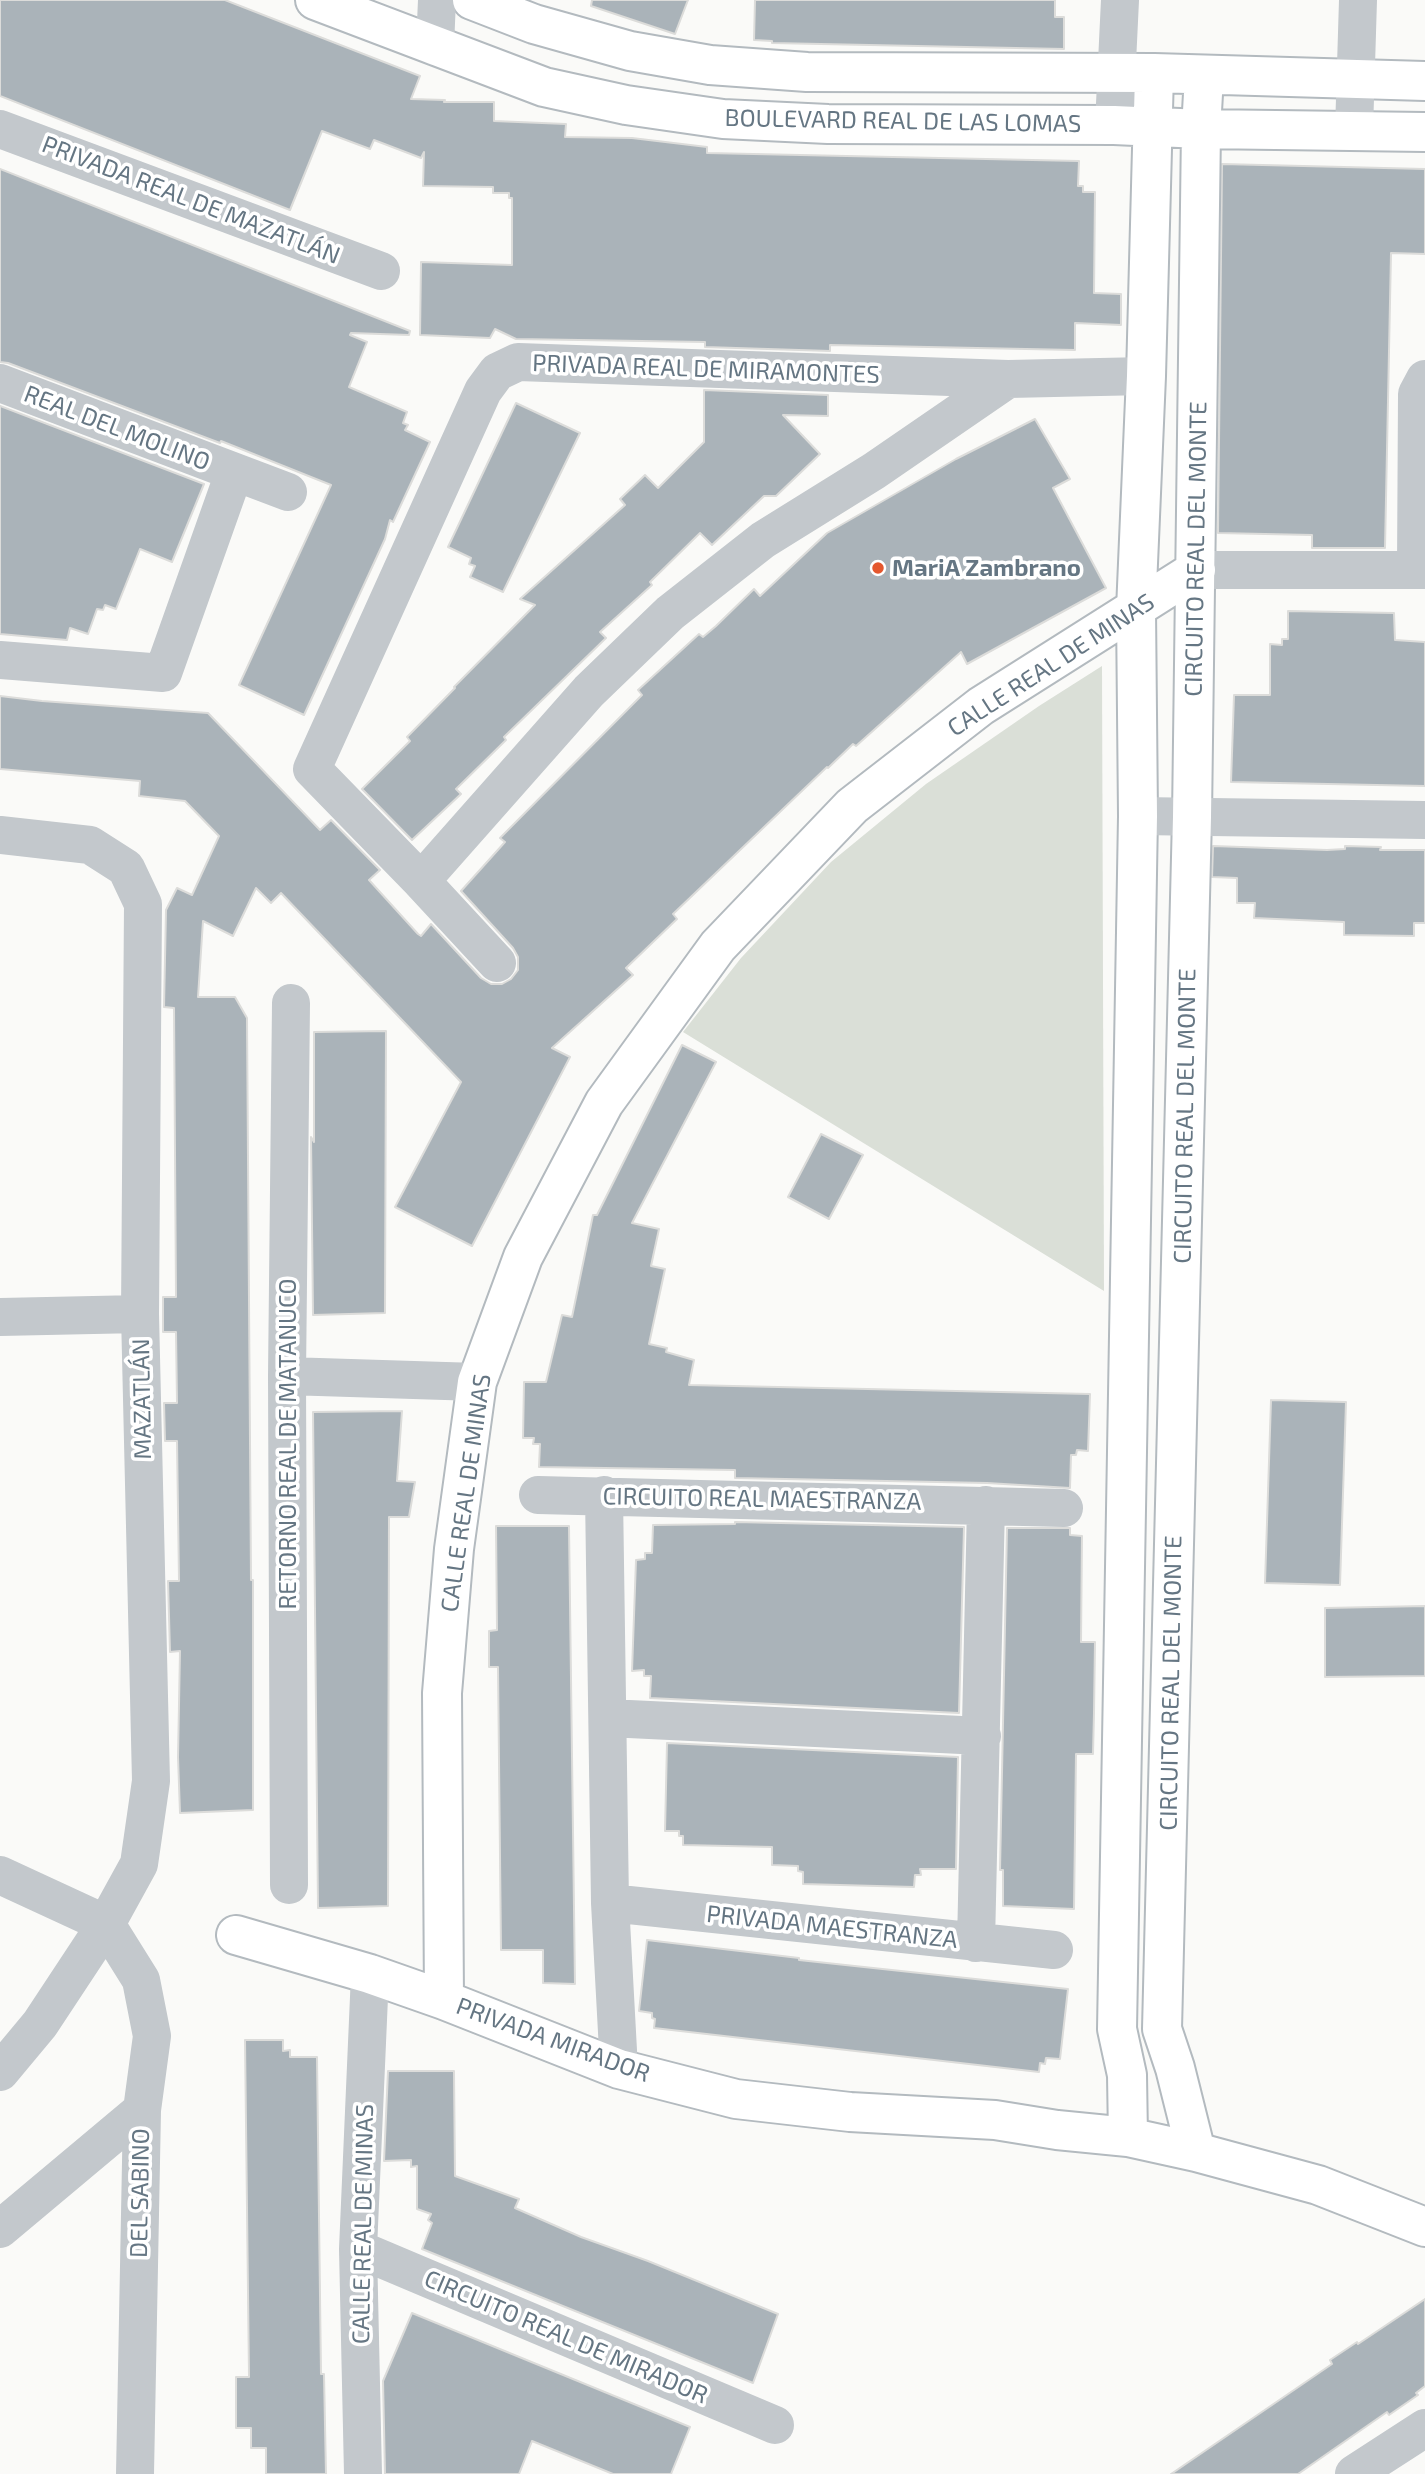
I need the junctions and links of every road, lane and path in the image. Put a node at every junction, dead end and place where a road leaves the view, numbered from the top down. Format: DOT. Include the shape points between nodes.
graph roads {
  1 [pos="315,0"];
  2 [pos="437,0"];
  3 [pos="472,0"];
  4 [pos="1120,0"];
  5 [pos="1358,0"];
  6 [pos="435,46"];
  7 [pos="1135,73"];
  8 [pos="1203,76"];
  9 [pos="1356,80"];
  10 [pos="1425,81"];
  11 [pos="1114,125"];
  12 [pos="1153,128"];
  13 [pos="0,129"];
  14 [pos="1201,129"];
  15 [pos="1354,131"];
  16 [pos="1425,132"];
  17 [pos="381,271"];
  18 [pos="1146,376"];
  19 [pos="1008,379"];
  20 [pos="1425,379"];
  21 [pos="0,383"];
  22 [pos="234,473"];
  23 [pos="288,492"];
  24 [pos="1421,569"];
  25 [pos="1196,570"];
  26 [pos="1136,610"];
  27 [pos="0,660"];
  28 [pos="1138,816"];
  29 [pos="1192,817"];
  30 [pos="1425,820"];
  31 [pos="0,835"];
  32 [pos="421,881"];
  33 [pos="497,963"];
  34 [pos="291,1003"];
  35 [pos="140,1314"];
  36 [pos="0,1317"];
  37 [pos="287,1376"];
  38 [pos="477,1382"];
  39 [pos="538,1495"];
  40 [pos="604,1495"];
  41 [pos="986,1505"];
  42 [pos="1064,1508"];
  43 [pos="608,1718"];
  44 [pos="982,1736"];
  45 [pos="0,1875"];
  46 [pos="289,1885"];
  47 [pos="610,1903"];
  48 [pos="106,1924"];
  49 [pos="236,1935"];
  50 [pos="976,1943"];
  51 [pos="1054,1951"];
  52 [pos="370,1974"];
  53 [pos="444,2000"];
  54 [pos="619,2069"];
  55 [pos="0,2072"];
  56 [pos="142,2110"];
  57 [pos="1128,2137"];
  58 [pos="1196,2152"];
  59 [pos="1425,2227"];
  60 [pos="0,2229"];
  61 [pos="358,2249"];
  62 [pos="775,2425"];
  63 [pos="1425,2428"];
  64 [pos="1373,2468"];
  65 [pos="135,2474"];
  66 [pos="363,2474"];
  1 -- 6 [label="street, BOULEVARD REAL DE LAS LOMAS"];
  2 -- 6 [label="street"];
  3 -- 7 [label="street, BOULEVARD REAL DE LAS LOMAS" via="534,24 630,51 710,65 807,72"];
  4 -- 7 [label="street"];
  5 -- 9 [label="street"];
  6 -- 11 [label="street, BOULEVARD REAL DE LAS LOMAS" via="544,87 723,119"];
  7 -- 8 [label="street, BOULEVARD REAL DE LAS LOMAS"];
  7 -- 11 [label="street"];
  7 -- 12 [label="street, CIRCUITO REAL DEL MONTE"];
  8 -- 9 [label="street, BOULEVARD REAL DE LAS LOMAS"];
  8 -- 14 [label="street, CIRCUITO REAL DEL MONTE"];
  9 -- 10 [label="street, BOULEVARD REAL DE LAS LOMAS"];
  9 -- 15 [label="street"];
  11 -- 12 [label="street, BOULEVARD REAL DE LAS LOMAS"];
  12 -- 14 [label="street, BOULEVARD REAL DE LAS LOMAS"];
  12 -- 18 [label="street, CIRCUITO REAL DEL MONTE"];
  13 -- 17 [label="street, PRIVADA REAL DE MAZATLÁN"];
  14 -- 15 [label="street, BOULEVARD REAL DE LAS LOMAS"];
  14 -- 25 [label="street, CIRCUITO REAL DEL MONTE"];
  15 -- 16 [label="street, BOULEVARD REAL DE LAS LOMAS"];
  18 -- 19 [label="street, PRIVADA REAL DE MIRAMONTES"];
  18 -- 26 [label="street, CIRCUITO REAL DEL MONTE"];
  19 -- 32 [label="street" via="763,540 670,613 589,691"];
  19 -- 32 [label="street, PRIVADA REAL DE MIRAMONTES" via="518,362 497,372 483,391 312,768"];
  20 -- 24 [label="street" via="1417,394"];
  21 -- 22 [label="street, REAL DEL MOLINO"];
  22 -- 23 [label="street, REAL DEL MOLINO"];
  22 -- 27 [label="street, REAL DEL MOLINO" via="163,673"];
  24 -- 25 [label="street"];
  25 -- 26 [label="street, CALLE REAL DE MINAS"];
  25 -- 29 [label="street, CIRCUITO REAL DEL MONTE"];
  26 -- 28 [label="street, CIRCUITO REAL DEL MONTE"];
  26 -- 38 [label="street, CALLE REAL DE MINAS" via="981,706 852,806 718,946 604,1103 523,1257"];
  28 -- 29 [label="street"];
  28 -- 57 [label="street, CIRCUITO REAL DEL MONTE" via="1117,2029 1127,2075"];
  29 -- 30 [label="street"];
  29 -- 58 [label="street, CIRCUITO REAL DEL MONTE" via="1162,2029"];
  31 -- 35 [label="street, MAZATLÁN" via="90,845 126,868 143,904"];
  32 -- 33 [label="street"];
  34 -- 37 [label="street, RETORNO REAL DE MATANUCO"];
  35 -- 36 [label="street"];
  35 -- 48 [label="street, MAZATLÁN" via="152,1781 139,1864"];
  37 -- 38 [label="street"];
  37 -- 46 [label="street, RETORNO REAL DE MATANUCO"];
  38 -- 53 [label="street, CALLE REAL DE MINAS" via="454,1549 442,1693"];
  39 -- 40 [label="street, CIRCUITO REAL MAESTRANZA"];
  40 -- 41 [label="street, CIRCUITO REAL MAESTRANZA"];
  40 -- 43 [label="street"];
  41 -- 42 [label="street, CIRCUITO REAL MAESTRANZA"];
  41 -- 44 [label="street"];
  43 -- 44 [label="street"];
  43 -- 47 [label="street"];
  44 -- 50 [label="street"];
  45 -- 48 [label="street"];
  47 -- 50 [label="street, PRIVADA MAESTRANZA"];
  47 -- 54 [label="street"];
  48 -- 55 [label="street, MAZATLÁN" via="40,2024"];
  48 -- 56 [label="street, DEL SABINO" via="141,1980 152,2036"];
  49 -- 52 [label="street, PRIVADA MIRADOR"];
  50 -- 51 [label="street, PRIVADA MAESTRANZA"];
  52 -- 53 [label="street, PRIVADA MIRADOR"];
  52 -- 61 [label="street, CALLE REAL DE MINAS"];
  53 -- 54 [label="street, PRIVADA MIRADOR"];
  54 -- 57 [label="street, PRIVADA MIRADOR" via="736,2099 850,2112 995,2120"];
  56 -- 60 [label="street"];
  56 -- 65 [label="street, DEL SABINO"];
  57 -- 58 [label="street"];
  58 -- 59 [label="street" via="1318,2185"];
  61 -- 62 [label="street, CIRCUITO REAL DE MIRADOR"];
  61 -- 66 [label="street, CALLE REAL DE MINAS"];
  63 -- 64 [label="street"];
}
